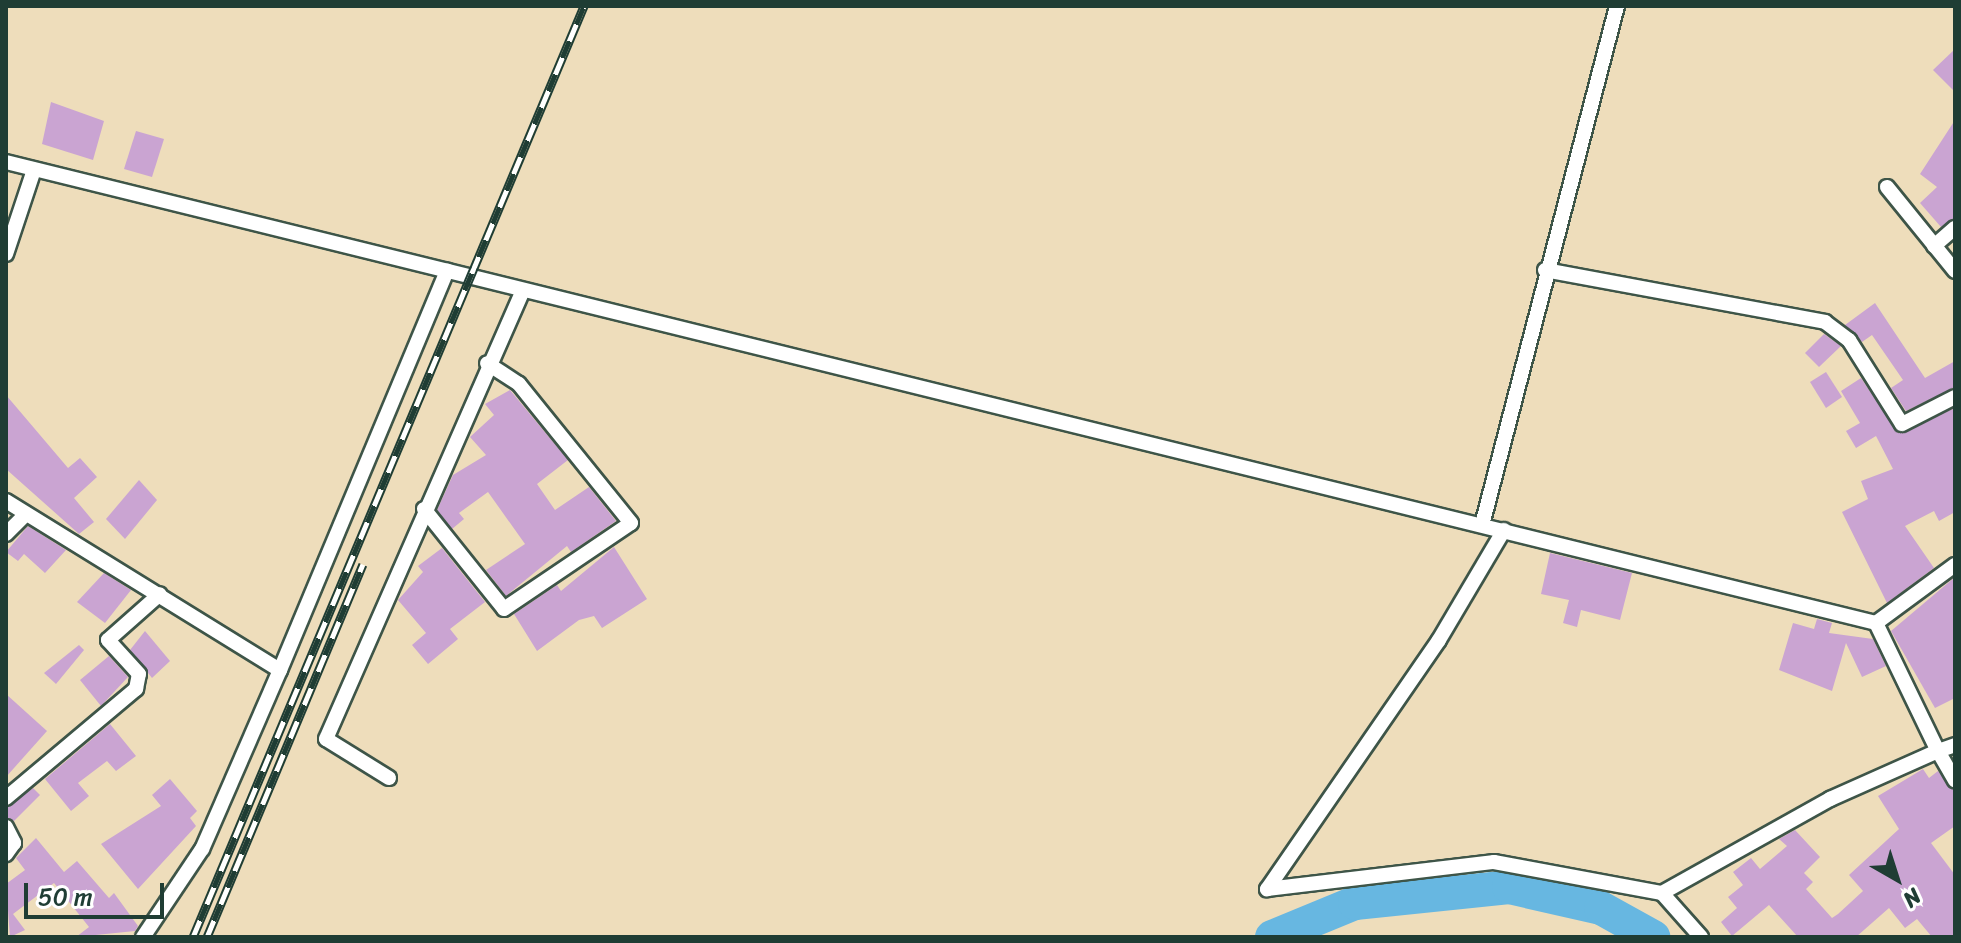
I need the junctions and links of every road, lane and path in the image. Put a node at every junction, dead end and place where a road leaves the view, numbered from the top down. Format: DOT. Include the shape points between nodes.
graph roads {
  1 [pos="1617,6"];
  2 [pos="6,162"];
  3 [pos="34,170"];
  4 [pos="1887,187"];
  5 [pos="1955,228"];
  6 [pos="1934,246"];
  7 [pos="6,254"];
  8 [pos="447,270"];
  9 [pos="1545,270"];
  10 [pos="1955,271"];
  11 [pos="523,290"];
  12 [pos="487,363"];
  13 [pos="1955,397"];
  14 [pos="6,501"];
  15 [pos="424,509"];
  16 [pos="26,514"];
  17 [pos="1482,525"];
  18 [pos="1504,530"];
  19 [pos="6,534"];
  20 [pos="1955,565"];
  21 [pos="160,594"];
  22 [pos="1876,623"];
  23 [pos="280,670"];
  24 [pos="1955,745"];
  25 [pos="1938,751"];
  26 [pos="389,778"];
  27 [pos="1955,780"];
  28 [pos="6,798"];
  29 [pos="6,827"];
  30 [pos="6,854"];
  31 [pos="1662,893"];
  32 [pos="143,937"];
  33 [pos="1701,937"];
  1 -- 9 [label="street"];
  2 -- 3 [label="street"];
  3 -- 7 [label="street"];
  3 -- 8 [label="street"];
  4 -- 6 [label="street"];
  5 -- 6 [label="street"];
  6 -- 10 [label="street"];
  8 -- 11 [label="street"];
  8 -- 23 [label="street"];
  9 -- 13 [label="street" via="1825,322 1849,340 1902,424"];
  9 -- 17 [label="street"];
  11 -- 12 [label="street"];
  11 -- 17 [label="street"];
  12 -- 15 [label="street"];
  12 -- 15 [label="street" via="519,384 631,523 504,609"];
  14 -- 16 [label="street"];
  15 -- 26 [label="street" via="353,672 329,746"];
  16 -- 19 [label="street"];
  16 -- 21 [label="street"];
  17 -- 18 [label="street"];
  18 -- 22 [label="street"];
  18 -- 31 [label="street" via="1439,640 1267,889 1494,862"];
  20 -- 22 [label="street"];
  21 -- 23 [label="street"];
  21 -- 28 [label="street" via="108,640 139,674 136,689"];
  22 -- 25 [label="street"];
  23 -- 32 [label="street" via="202,849"];
  24 -- 25 [label="street"];
  25 -- 27 [label="street"];
  25 -- 31 [label="street" via="1830,799"];
  29 -- 30 [label="street" via="14,843"];
  31 -- 33 [label="street"];
}
